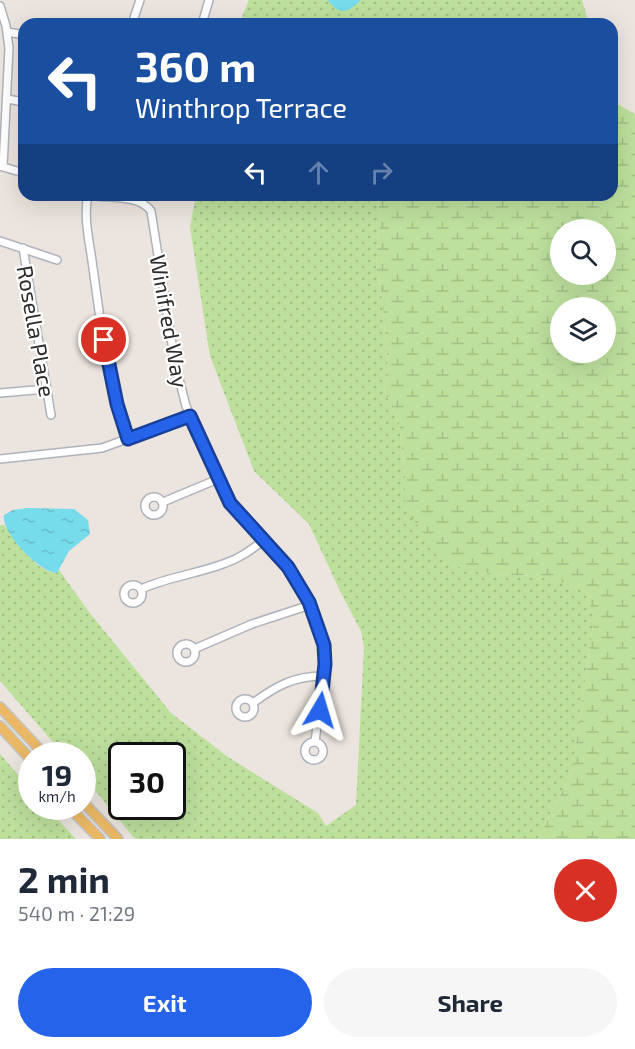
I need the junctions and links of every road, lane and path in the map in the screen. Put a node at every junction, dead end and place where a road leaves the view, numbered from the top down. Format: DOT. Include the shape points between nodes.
graph roads {
  1 [pos="140,0"];
  2 [pos="209,0"];
  3 [pos="0,6"];
  4 [pos="134,18"];
  5 [pos="204,18"];
  6 [pos="8,32"];
  7 [pos="18,34"];
  8 [pos="7,99"];
  9 [pos="18,101"];
  10 [pos="2,167"];
  11 [pos="18,171"];
  12 [pos="89,201"];
  13 [pos="137,201"];
  14 [pos="0,241"];
  15 [pos="23,248"];
  16 [pos="57,260"];
  17 [pos="46,389"];
  18 [pos="0,393"];
  19 [pos="51,415"];
  20 [pos="190,416"];
  21 [pos="128,439"];
  22 [pos="0,459"];
  23 [pos="218,479"];
  24 [pos="163,502"];
  25 [pos="264,540"];
  26 [pos="141,589"];
  27 [pos="310,605"];
  28 [pos="194,649"];
  29 [pos="324,676"];
  30 [pos="253,703"];
  31 [pos="0,707"];
  32 [pos="0,726"];
  33 [pos="33,742"];
  34 [pos="315,742"];
  35 [pos="18,746"];
  36 [pos="96,816"];
  37 [pos="82,820"];
  38 [pos="100,839"];
  39 [pos="118,839"];
  1 -- 4 [label="street"];
  2 -- 5 [label="street"];
  3 -- 6 [label="street"];
  6 -- 7 [label="street"];
  6 -- 8 [label="street"];
  8 -- 9 [label="street"];
  8 -- 10 [label="street"];
  10 -- 11 [label="street"];
  12 -- 21 [label="street" via="87,223 98,302 115,395"];
  13 -- 20 [label="street, Winifred Way" via="151,211 177,370"];
  14 -- 15 [label="street"];
  15 -- 16 [label="street"];
  15 -- 17 [label="street, Rosella Place"];
  17 -- 18 [label="street"];
  17 -- 19 [label="street, Rosella Place"];
  20 -- 21 [label="street"];
  20 -- 23 [label="street, Winifred Way"];
  21 -- 22 [label="street" via="92,449"];
  23 -- 24 [label="street"];
  23 -- 25 [label="street, Winifred Way" via="230,503"];
  25 -- 26 [label="street" via="223,565"];
  25 -- 27 [label="street, Winifred Way" via="288,567"];
  27 -- 28 [label="street"];
  27 -- 29 [label="street, Winifred Way" via="324,645"];
  29 -- 30 [label="street" via="288,681"];
  29 -- 34 [label="street, Winifred Way"];
  31 -- 33 [label="main road"];
  32 -- 35 [label="main road"];
  36 -- 39 [label="main road"];
  37 -- 38 [label="main road"];
}
